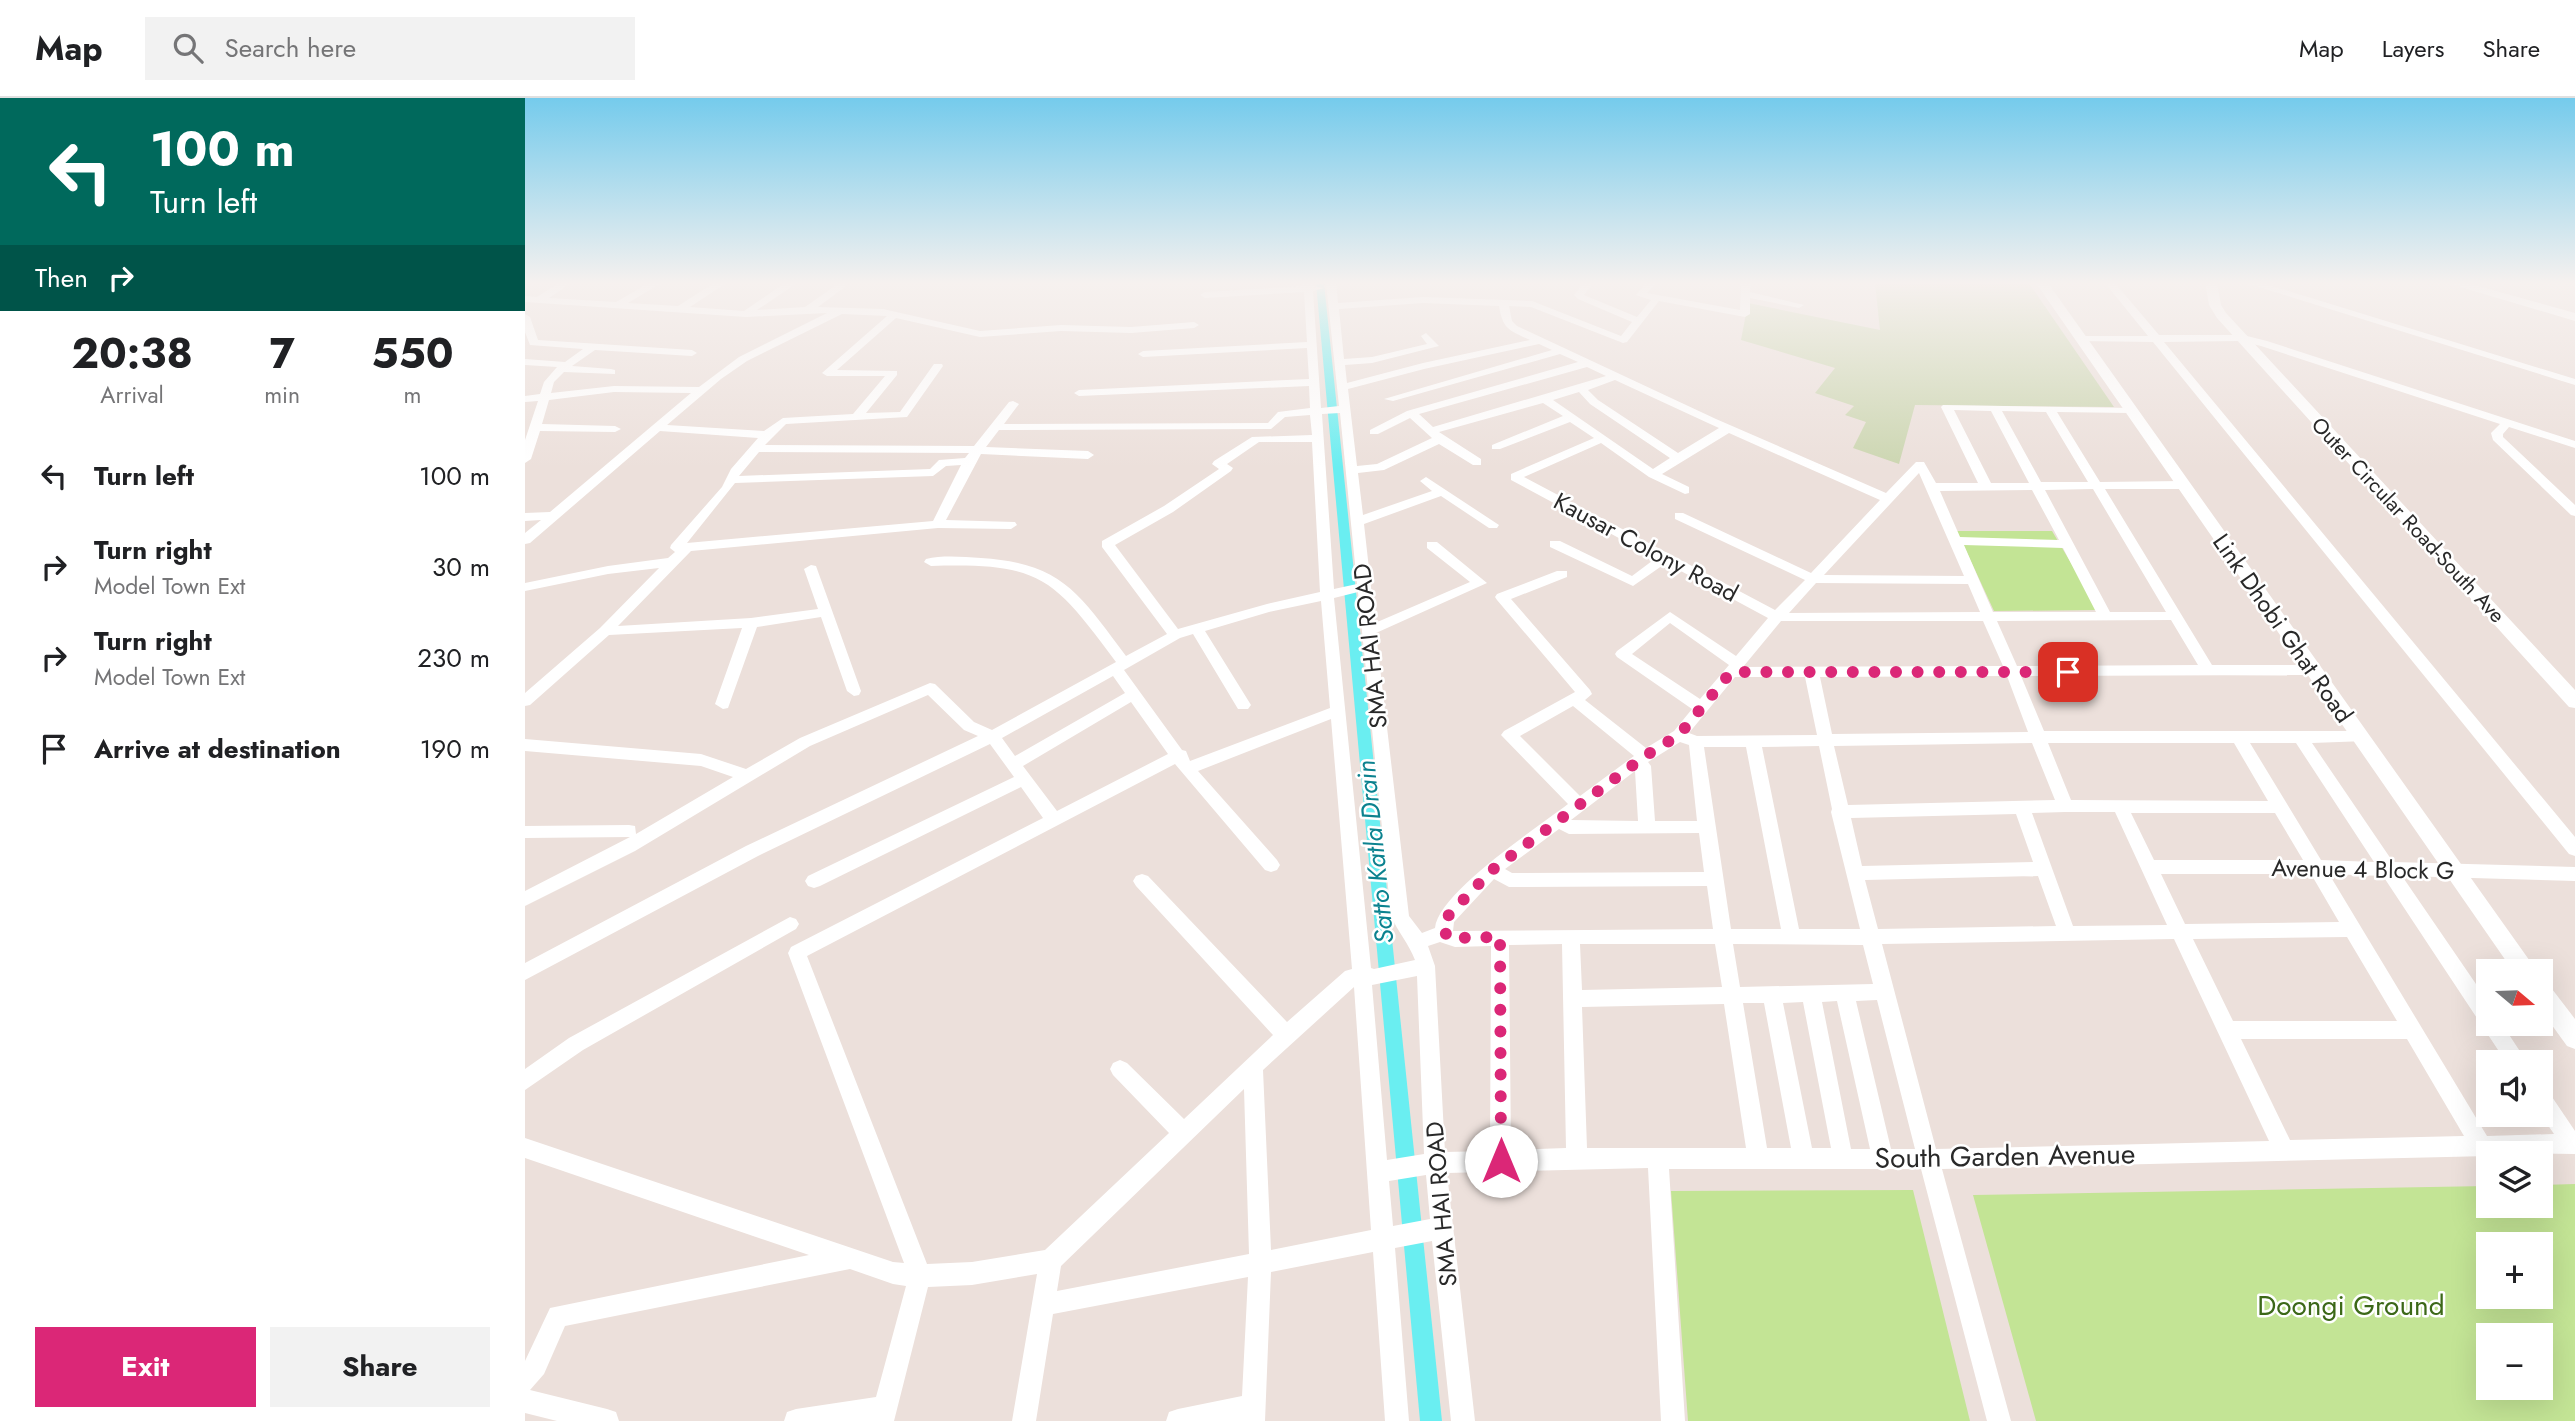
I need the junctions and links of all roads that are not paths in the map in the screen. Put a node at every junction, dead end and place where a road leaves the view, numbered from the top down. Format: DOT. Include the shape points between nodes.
graph roads {
  1 [pos="554,345"];
  2 [pos="771,345"];
  3 [pos="860,345"];
  4 [pos="1312,345"];
  5 [pos="1339,345"];
  6 [pos="1433,345"];
  7 [pos="1522,345"];
  8 [pos="1547,345"];
  9 [pos="2086,345"];
  10 [pos="2161,345"];
  11 [pos="2248,345"];
  12 [pos="2268,345"];
  13 [pos="2453,345"];
  14 [pos="591,348"];
  15 [pos="1560,351"];
  16 [pos="692,353"];
  17 [pos="1143,354"];
  18 [pos="525,362"];
  19 [pos="1341,362"];
  20 [pos="1588,363"];
  21 [pos="938,366"];
  22 [pos="564,367"];
  23 [pos="611,372"];
  24 [pos="1614,376"];
  25 [pos="1315,382"];
  26 [pos="2575,382"];
  27 [pos="1343,387"];
  28 [pos="1581,388"];
  29 [pos="702,390"];
  30 [pos="1079,393"];
  31 [pos="544,397"];
  32 [pos="525,399"];
  33 [pos="1389,399"];
  34 [pos="1545,399"];
  35 [pos="1013,404"];
  36 [pos="1995,408"];
  37 [pos="1343,409"];
  38 [pos="2050,409"];
  39 [pos="2130,410"];
  40 [pos="1320,411"];
  41 [pos="1411,413"];
  42 [pos="857,417"];
  43 [pos="1569,418"];
  44 [pos="2507,423"];
  45 [pos="535,427"];
  46 [pos="996,427"];
  47 [pos="660,428"];
  48 [pos="1728,428"];
  49 [pos="615,429"];
  50 [pos="1374,432"];
  51 [pos="767,435"];
  52 [pos="1436,435"];
  53 [pos="1319,438"];
  54 [pos="1601,439"];
  55 [pos="2575,445"];
  56 [pos="1496,447"];
  57 [pos="755,449"];
  58 [pos="978,450"];
  59 [pos="1088,455"];
  60 [pos="525,459"];
  61 [pos="1679,459"];
  62 [pos="969,461"];
  63 [pos="1477,463"];
  64 [pos="1353,470"];
  65 [pos="1653,474"];
  66 [pos="731,480"];
  67 [pos="1426,481"];
  68 [pos="2037,484"];
  69 [pos="2095,485"];
  70 [pos="2182,485"];
  71 [pos="1986,486"];
  72 [pos="1932,487"];
  73 [pos="1685,490"];
  74 [pos="1440,492"];
  75 [pos="1889,499"];
  76 [pos="2575,512"];
  77 [pos="552,516"];
  78 [pos="1679,516"];
  79 [pos="525,517"];
  80 [pos="1359,521"];
  81 [pos="938,524"];
  82 [pos="1011,525"];
  83 [pos="1493,525"];
  84 [pos="525,540"];
  85 [pos="1956,541"];
  86 [pos="1555,544"];
  87 [pos="2068,544"];
  88 [pos="1432,545"];
  89 [pos="686,548"];
  90 [pos="1666,556"];
  91 [pos="672,562"];
  92 [pos="931,562"];
  93 [pos="811,569"];
  94 [pos="1562,575"];
  95 [pos="1814,579"];
  96 [pos="1971,580"];
  97 [pos="525,587"];
  98 [pos="1358,588"];
  99 [pos="1331,592"];
  100 [pos="826,612"];
  101 [pos="2173,616"];
  102 [pos="1777,617"];
  103 [pos="1988,617"];
  104 [pos="2106,617"];
  105 [pos="751,623"];
  106 [pos="1196,627"];
  107 [pos="605,631"];
  108 [pos="1368,631"];
  109 [pos="1175,635"];
  110 [pos="1120,666"];
  111 [pos="1734,668"];
  112 [pos="2208,670"];
  113 [pos="2313,670"];
  114 [pos="1812,673"];
  115 [pos="2013,673"];
  116 [pos="854,691"];
  117 [pos="1134,694"];
  118 [pos="1574,699"];
  119 [pos="525,701"];
  120 [pos="2575,702"];
  121 [pos="723,704"];
  122 [pos="1244,705"];
  123 [pos="1702,708"];
  124 [pos="1338,710"];
  125 [pos="992,736"];
  126 [pos="2039,737"];
  127 [pos="2300,737"];
  128 [pos="2361,737"];
  129 [pos="2239,738"];
  130 [pos="1687,739"];
  131 [pos="1824,739"];
  132 [pos="1753,742"];
  133 [pos="525,745"];
  134 [pos="1642,758"];
  135 [pos="1183,762"];
  136 [pos="1013,765"];
  137 [pos="745,775"];
  138 [pos="1024,779"];
  139 [pos="1579,806"];
  140 [pos="2065,806"];
  141 [pos="2022,807"];
  142 [pos="2279,807"];
  143 [pos="2121,808"];
  144 [pos="1839,812"];
  145 [pos="1054,820"];
  146 [pos="1560,821"];
  147 [pos="1647,827"];
  148 [pos="1706,827"];
  149 [pos="629,831"];
  150 [pos="525,832"];
  151 [pos="2575,849"];
  152 [pos="1271,865"];
  153 [pos="2150,867"];
  154 [pos="2315,867"];
  155 [pos="2045,869"];
  156 [pos="2386,869"];
  157 [pos="1492,870"];
  158 [pos="2453,871"];
  159 [pos="1855,873"];
  160 [pos="2575,874"];
  161 [pos="1714,879"];
  162 [pos="814,881"];
  163 [pos="1142,881"];
  164 [pos="525,900"];
  165 [pos="790,924"];
  166 [pos="2351,929"];
  167 [pos="2179,930"];
  168 [pos="1444,933"];
  169 [pos="2067,933"];
  170 [pos="1571,936"];
  171 [pos="1724,936"];
  172 [pos="1500,937"];
  173 [pos="1792,937"];
  174 [pos="1870,937"];
  175 [pos="1418,942"];
  176 [pos="2517,959"];
  177 [pos="1426,965"];
  178 [pos="525,972"];
  179 [pos="1368,976"];
  180 [pos="1884,992"];
  181 [pos="1811,993"];
  182 [pos="1846,993"];
  183 [pos="1733,994"];
  184 [pos="1772,994"];
  185 [pos="1573,999"];
  186 [pos="2476,1001"];
  187 [pos="2553,1008"];
  188 [pos="2227,1030"];
  189 [pos="2412,1030"];
  190 [pos="1286,1035"];
  191 [pos="2575,1038"];
  192 [pos="1253,1066"];
  193 [pos="1120,1069"];
  194 [pos="525,1081"];
  195 [pos="2553,1115"];
  196 [pos="1183,1133"];
  197 [pos="2479,1141"];
  198 [pos="2553,1144"];
  199 [pos="2574,1144"];
  200 [pos="2476,1145"];
  201 [pos="525,1148"];
  202 [pos="2284,1150"];
  203 [pos="1577,1158"];
  204 [pos="1758,1159"];
  205 [pos="1804,1159"];
  206 [pos="1843,1159"];
  207 [pos="1883,1159"];
  208 [pos="1931,1159"];
  209 [pos="1658,1160"];
  210 [pos="1501,1161"];
  211 [pos="1428,1165"];
  212 [pos="1382,1172"];
  213 [pos="1435,1229"];
  214 [pos="1388,1237"];
  215 [pos="851,1259"];
  216 [pos="1051,1260"];
  217 [pos="1260,1261"];
  218 [pos="920,1275"];
  219 [pos="1043,1305"];
  220 [pos="525,1380"];
  221 [pos="528,1406"];
  222 [pos="1253,1413"];
  223 [pos="884,1414"];
  224 [pos="607,1421"];
  225 [pos="796,1421"];
  226 [pos="1024,1421"];
  227 [pos="1178,1421"];
  228 [pos="1397,1421"];
  229 [pos="1463,1421"];
  230 [pos="1673,1421"];
  231 [pos="1999,1421"];
  1 -- 14 [label="street"];
  2 -- 29 [label="street"];
  3 -- 42 [label="street" via="827,373 893,373"];
  4 -- 17 [label="street"];
  4 -- 25 [label="street"];
  5 -- 19 [label="street, SMA HAI ROAD"];
  6 -- 19 [label="street" via="1373,360"];
  7 -- 27 [label="street"];
  8 -- 15 [label="street"];
  9 -- 39 [label="street, Link Dhobi Ghat Road"];
  10 -- 151 [label="street"];
  11 -- 120 [label="street, Outer Circular Road-South Ave"];
  12 -- 44 [label="street"];
  13 -- 26 [label="street"];
  14 -- 16 [label="street"];
  14 -- 22 [label="street"];
  15 -- 20 [label="street"];
  15 -- 33 [label="street"];
  18 -- 22 [label="street"];
  19 -- 27 [label="street, SMA HAI ROAD"];
  20 -- 24 [label="street"];
  20 -- 41 [label="street"];
  21 -- 42 [label="street" via="903,415"];
  22 -- 23 [label="street"];
  22 -- 31 [label="street" via="549,382"];
  24 -- 28 [label="street"];
  24 -- 48 [label="street"];
  25 -- 30 [label="street"];
  25 -- 40 [label="street"];
  27 -- 37 [label="street, SMA HAI ROAD"];
  28 -- 34 [label="street"];
  28 -- 61 [label="street" via="1594,402"];
  29 -- 31 [label="street" via="614,389"];
  29 -- 47 [label="street"];
  31 -- 32 [label="street"];
  31 -- 45 [label="street"];
  34 -- 43 [label="street"];
  34 -- 52 [label="street"];
  35 -- 46 [label="street"];
  36 -- 38 [label="street"];
  36 -- 68 [label="street"];
  36 -- 71 [label="street" via="1947,407"];
  37 -- 40 [label="street"];
  37 -- 64 [label="street, SMA HAI ROAD"];
  38 -- 39 [label="street"];
  38 -- 69 [label="street"];
  39 -- 70 [label="street, Link Dhobi Ghat Road"];
  40 -- 46 [label="street" via="1282,414 1275,425 1265,426"];
  40 -- 53 [label="street"];
  41 -- 50 [label="street"];
  41 -- 52 [label="street"];
  42 -- 51 [label="street" via="783,421"];
  43 -- 54 [label="street"];
  43 -- 56 [label="street"];
  44 -- 55 [label="street"];
  44 -- 76 [label="street" via="2497,438"];
  45 -- 49 [label="street"];
  45 -- 60 [label="street"];
  46 -- 58 [label="street"];
  47 -- 51 [label="street"];
  47 -- 77 [label="street"];
  48 -- 61 [label="street"];
  48 -- 75 [label="street"];
  51 -- 57 [label="street"];
  52 -- 63 [label="street"];
  52 -- 64 [label="street" via="1380,467"];
  53 -- 99 [label="street"];
  53 -- 109 [label="street" via="1256,439 1218,464 1227,468 1153,521 1107,544"];
  54 -- 65 [label="street"];
  54 -- 90 [label="street, Kausar Colony Road" via="1515,477"];
  57 -- 58 [label="street"];
  57 -- 66 [label="street"];
  58 -- 59 [label="street"];
  58 -- 62 [label="street"];
  61 -- 65 [label="street"];
  62 -- 66 [label="street" via="943,463 933,472"];
  62 -- 81 [label="street"];
  64 -- 80 [label="street, SMA HAI ROAD"];
  65 -- 73 [label="street"];
  66 -- 89 [label="street" via="675,548"];
  67 -- 74 [label="street"];
  68 -- 69 [label="street"];
  68 -- 71 [label="street"];
  68 -- 87 [label="street"];
  69 -- 70 [label="street"];
  69 -- 101 [label="street"];
  70 -- 113 [label="street, Link Dhobi Ghat Road"];
  71 -- 72 [label="street"];
  72 -- 75 [label="street" via="1920,465"];
  72 -- 85 [label="street"];
  74 -- 80 [label="street"];
  74 -- 83 [label="street"];
  75 -- 95 [label="street"];
  77 -- 79 [label="street"];
  77 -- 84 [label="street"];
  78 -- 95 [label="street"];
  80 -- 98 [label="street, SMA HAI ROAD"];
  81 -- 82 [label="street"];
  81 -- 89 [label="street"];
  85 -- 87 [label="street"];
  85 -- 96 [label="street"];
  86 -- 90 [label="street" via="1633,582"];
  87 -- 104 [label="street"];
  88 -- 108 [label="street" via="1480,583"];
  89 -- 91 [label="street"];
  90 -- 102 [label="street, Kausar Colony Road"];
  91 -- 97 [label="street"];
  91 -- 107 [label="street"];
  92 -- 110 [label="street" via="998,565 1043,574 1082,609"];
  93 -- 100 [label="street"];
  94 -- 118 [label="street" via="1502,597 1585,694"];
  95 -- 96 [label="street"];
  95 -- 102 [label="street"];
  96 -- 103 [label="street"];
  98 -- 99 [label="street"];
  98 -- 108 [label="street, SMA HAI ROAD"];
  99 -- 106 [label="street"];
  99 -- 124 [label="street"];
  100 -- 105 [label="street"];
  100 -- 116 [label="street"];
  101 -- 104 [label="street"];
  101 -- 112 [label="street"];
  102 -- 103 [label="street"];
  102 -- 111 [label="street"];
  103 -- 104 [label="street"];
  103 -- 115 [label="street"];
  105 -- 107 [label="street"];
  105 -- 121 [label="street"];
  106 -- 109 [label="street"];
  106 -- 122 [label="street"];
  107 -- 119 [label="street"];
  108 -- 175 [label="street, SMA HAI ROAD" via="1400,916"];
  109 -- 110 [label="street"];
  110 -- 117 [label="street"];
  110 -- 125 [label="street"];
  111 -- 114 [label="street"];
  111 -- 123 [label="street"];
  111 -- 123 [label="street" via="1670,616 1622,654"];
  112 -- 113 [label="street"];
  112 -- 115 [label="street"];
  113 -- 128 [label="street, Link Dhobi Ghat Road"];
  114 -- 115 [label="street"];
  114 -- 131 [label="street"];
  115 -- 126 [label="street"];
  117 -- 135 [label="street"];
  117 -- 136 [label="street"];
  118 -- 134 [label="street"];
  118 -- 139 [label="street" via="1509,735"];
  123 -- 130 [label="street"];
  124 -- 135 [label="street"];
  124 -- 179 [label="street"];
  125 -- 136 [label="street"];
  125 -- 137 [label="street" via="969,726 930,688 805,742"];
  125 -- 178 [label="street" via="764,845"];
  126 -- 129 [label="street"];
  126 -- 131 [label="street"];
  126 -- 140 [label="street"];
  127 -- 128 [label="street"];
  127 -- 129 [label="street"];
  127 -- 156 [label="street"];
  128 -- 158 [label="street, Link Dhobi Ghat Road"];
  129 -- 142 [label="street"];
  130 -- 132 [label="street"];
  130 -- 134 [label="street"];
  130 -- 148 [label="street"];
  131 -- 132 [label="street"];
  131 -- 144 [label="street"];
  132 -- 173 [label="street"];
  133 -- 137 [label="street" via="702,760"];
  134 -- 139 [label="street"];
  134 -- 147 [label="street"];
  135 -- 145 [label="street"];
  135 -- 152 [label="street"];
  136 -- 138 [label="street"];
  137 -- 164 [label="street" via="629,846"];
  138 -- 145 [label="street"];
  138 -- 162 [label="street"];
  139 -- 146 [label="street"];
  140 -- 141 [label="street"];
  140 -- 143 [label="street"];
  141 -- 144 [label="street"];
  141 -- 155 [label="street"];
  142 -- 143 [label="street"];
  142 -- 154 [label="street"];
  143 -- 153 [label="street"];
  144 -- 159 [label="street"];
  145 -- 218 [label="street" via="797,953"];
  146 -- 147 [label="street" via="1569,828"];
  146 -- 157 [label="street"];
  147 -- 148 [label="street"];
  148 -- 161 [label="street"];
  149 -- 150 [label="street"];
  153 -- 154 [label="street, Avenue 4 Block G"];
  153 -- 167 [label="street"];
  154 -- 156 [label="street, Avenue 4 Block G"];
  154 -- 166 [label="street"];
  155 -- 159 [label="street"];
  155 -- 169 [label="street"];
  156 -- 158 [label="street, Avenue 4 Block G"];
  156 -- 186 [label="street"];
  157 -- 161 [label="street" via="1509,880"];
  157 -- 168 [label="street" via="1445,919"];
  158 -- 160 [label="street, Avenue 4 Block G"];
  158 -- 176 [label="street, Link Dhobi Ghat Road"];
  159 -- 174 [label="street"];
  161 -- 171 [label="street"];
  163 -- 190 [label="street"];
  165 -- 194 [label="street" via="576,1044"];
  166 -- 167 [label="street"];
  166 -- 189 [label="street"];
  167 -- 169 [label="street"];
  167 -- 188 [label="street"];
  168 -- 172 [label="street" via="1455,939"];
  168 -- 175 [label="street"];
  169 -- 174 [label="street"];
  170 -- 171 [label="street"];
  170 -- 172 [label="street"];
  170 -- 185 [label="street"];
  171 -- 173 [label="street"];
  171 -- 183 [label="street"];
  172 -- 210 [label="street"];
  173 -- 174 [label="street"];
  174 -- 180 [label="street"];
  175 -- 177 [label="street, SMA HAI ROAD"];
  177 -- 179 [label="street"];
  177 -- 211 [label="street, SMA HAI ROAD"];
  179 -- 190 [label="street" via="1352,977"];
  179 -- 212 [label="street"];
  180 -- 182 [label="street"];
  180 -- 208 [label="street"];
  181 -- 182 [label="street"];
  181 -- 184 [label="street"];
  181 -- 206 [label="street"];
  182 -- 207 [label="street"];
  183 -- 184 [label="street"];
  183 -- 185 [label="street"];
  183 -- 204 [label="street"];
  184 -- 205 [label="street"];
  185 -- 203 [label="street"];
  187 -- 191 [label="street"];
  188 -- 189 [label="street"];
  188 -- 202 [label="street"];
  189 -- 197 [label="street"];
  190 -- 192 [label="street"];
  192 -- 196 [label="street"];
  192 -- 217 [label="street"];
  193 -- 196 [label="street"];
  195 -- 199 [label="street"];
  196 -- 216 [label="street"];
  198 -- 199 [label="street, South Garden Avenue"];
  200 -- 202 [label="street, South Garden Avenue"];
  201 -- 215 [label="street"];
  202 -- 208 [label="street, South Garden Avenue"];
  203 -- 209 [label="street, South Garden Avenue"];
  203 -- 210 [label="street, South Garden Avenue"];
  204 -- 205 [label="street, South Garden Avenue"];
  204 -- 209 [label="street, South Garden Avenue"];
  205 -- 206 [label="street, South Garden Avenue"];
  206 -- 207 [label="street, South Garden Avenue"];
  207 -- 208 [label="street, South Garden Avenue"];
  208 -- 231 [label="street"];
  209 -- 230 [label="street"];
  210 -- 211 [label="street, South Garden Avenue"];
  211 -- 212 [label="street, South Garden Avenue"];
  211 -- 213 [label="street, SMA HAI ROAD"];
  212 -- 214 [label="street"];
  213 -- 214 [label="street"];
  213 -- 229 [label="street, SMA HAI ROAD"];
  214 -- 217 [label="street"];
  214 -- 228 [label="street"];
  215 -- 218 [label="street" via="893,1273"];
  215 -- 220 [label="street" via="558,1316"];
  216 -- 218 [label="street" via="1008,1270"];
  216 -- 219 [label="street"];
  217 -- 219 [label="street"];
  217 -- 222 [label="street"];
  218 -- 223 [label="street"];
  219 -- 226 [label="street"];
  221 -- 224 [label="street"];
  222 -- 227 [label="street"];
  223 -- 225 [label="street"];
}
